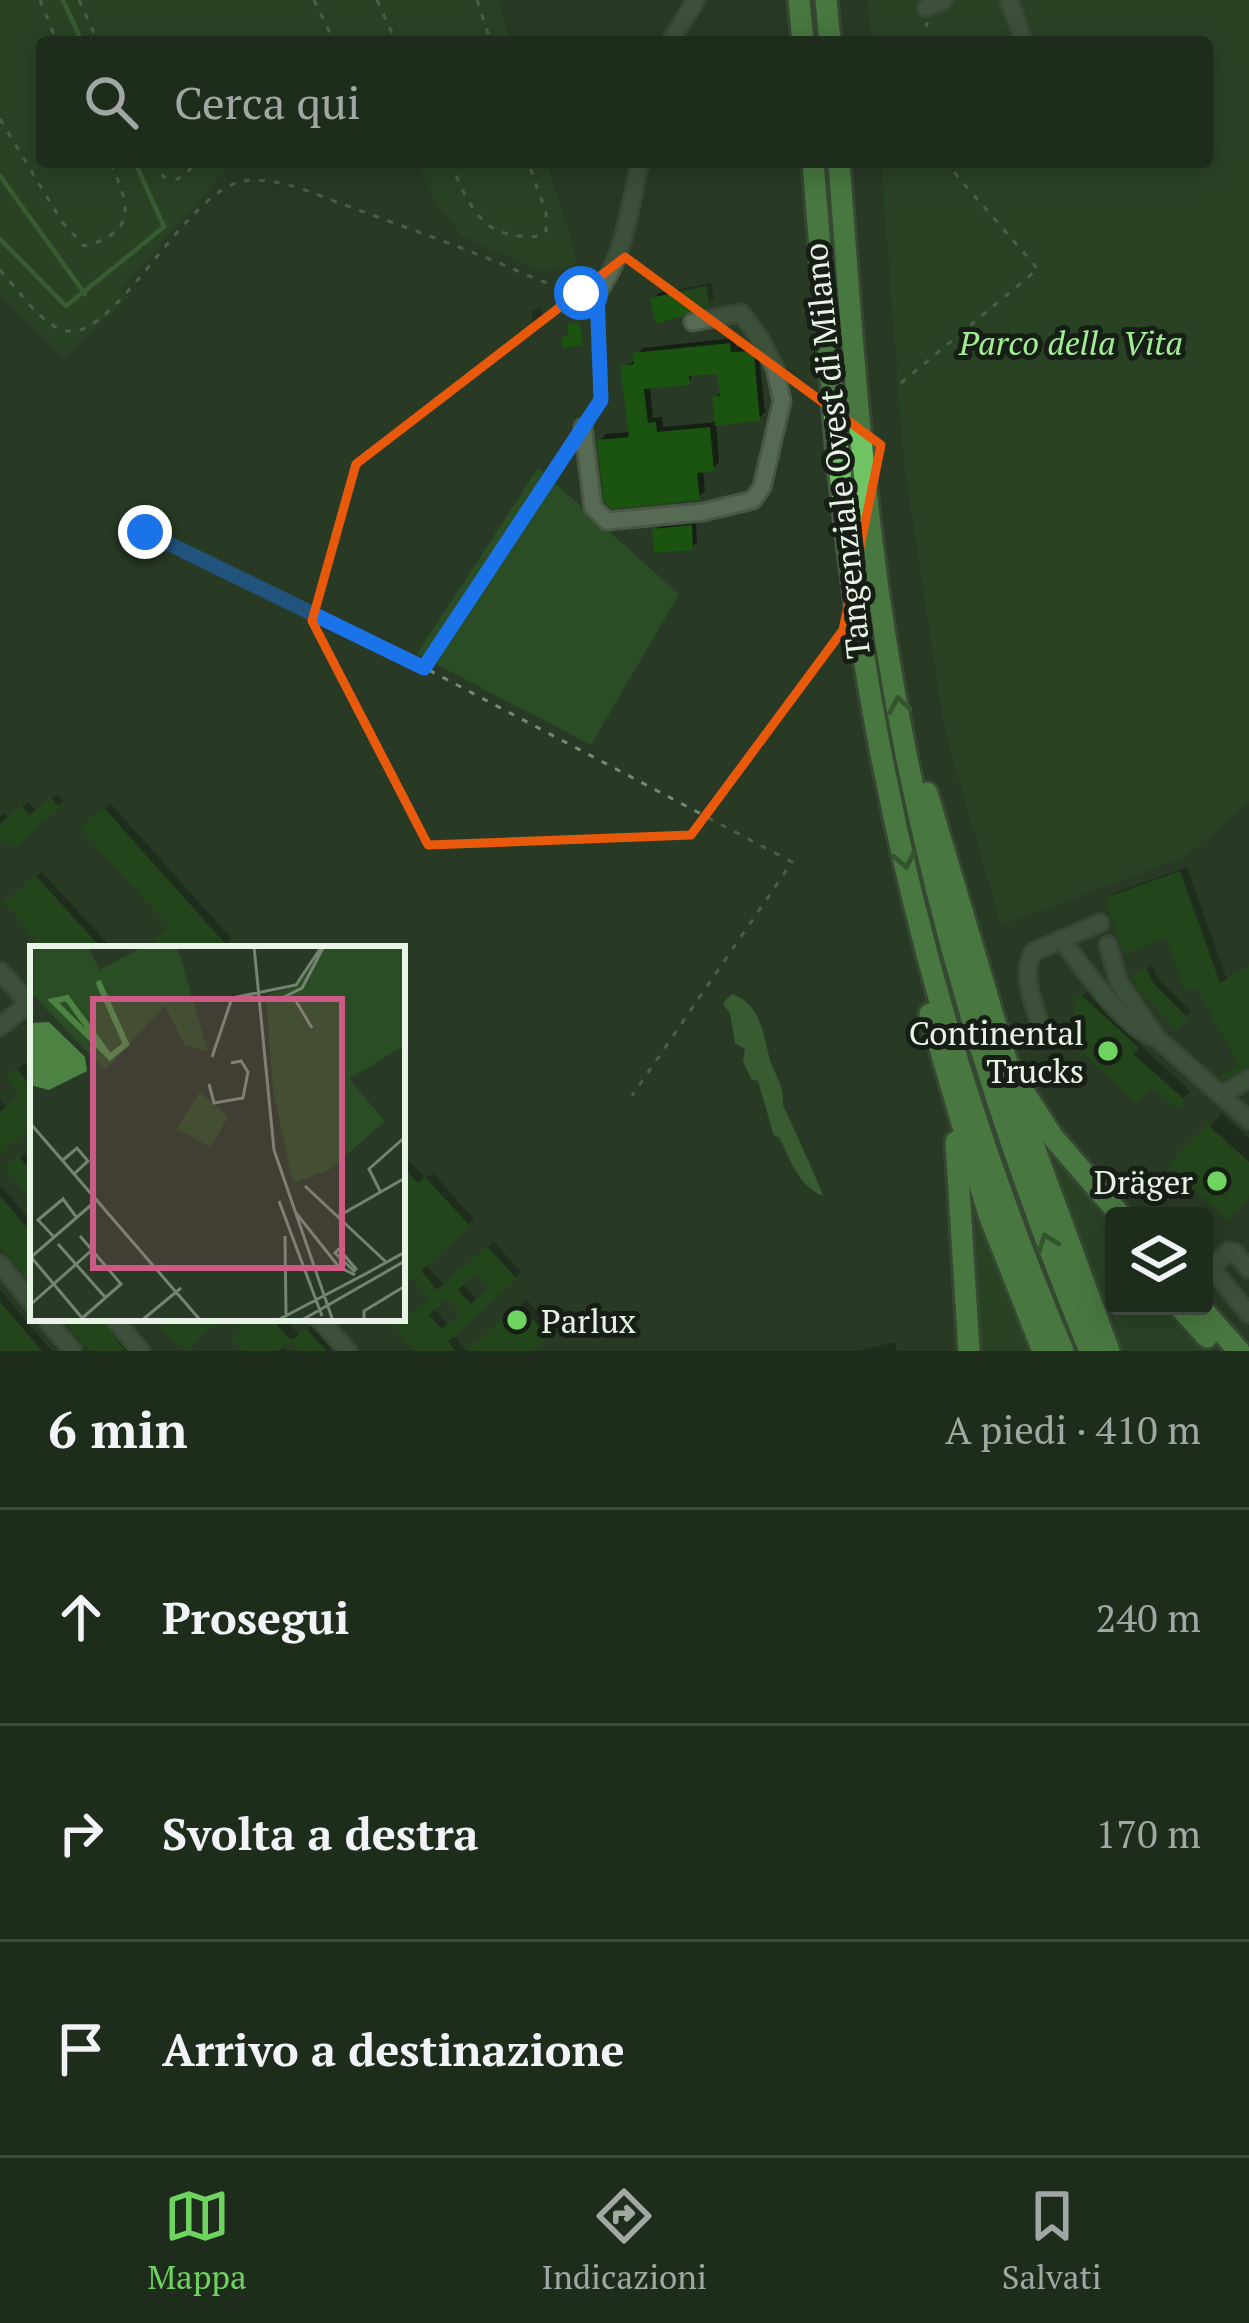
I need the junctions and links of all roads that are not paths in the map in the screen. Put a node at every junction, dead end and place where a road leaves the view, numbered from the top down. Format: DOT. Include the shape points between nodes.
graph roads {
  1 [pos="696,0"];
  2 [pos="799,0"];
  3 [pos="826,0"];
  4 [pos="944,0"];
  5 [pos="1009,0"];
  6 [pos="926,8"];
  7 [pos="674,36"];
  8 [pos="802,36"];
  9 [pos="829,36"];
  10 [pos="1022,36"];
  11 [pos="639,168"];
  12 [pos="814,168"];
  13 [pos="840,168"];
  14 [pos="597,292"];
  15 [pos="693,322"];
  16 [pos="583,427"];
  17 [pos="907,756"];
  18 [pos="917,919"];
  19 [pos="1100,923"];
  20 [pos="1061,939"];
  21 [pos="1108,945"];
  22 [pos="0,971"];
  23 [pos="985,993"];
  24 [pos="30,1004"];
  25 [pos="30,1006"];
  26 [pos="1038,1018"];
  27 [pos="0,1027"];
  28 [pos="1157,1038"];
  29 [pos="1249,1079"];
  30 [pos="952,1093"];
  31 [pos="1222,1095"];
  32 [pos="1249,1120"];
  33 [pos="1113,1207"];
  34 [pos="0,1264"];
  35 [pos="1249,1269"];
  36 [pos="30,1300"];
  37 [pos="1249,1313"];
  38 [pos="1111,1315"];
  39 [pos="1187,1315"];
  40 [pos="1207,1315"];
  41 [pos="48,1321"];
  42 [pos="116,1321"];
  43 [pos="321,1321"];
  44 [pos="1102,1349"];
  45 [pos="73,1351"];
  46 [pos="141,1351"];
  47 [pos="348,1351"];
  48 [pos="969,1351"];
  49 [pos="1043,1351"];
  50 [pos="1063,1351"];
  51 [pos="1219,1351"];
  52 [pos="1239,1351"];
  1 -- 7 [label="street"];
  2 -- 8 [label="highway"];
  3 -- 9 [label="highway"];
  4 -- 6 [label="street"];
  5 -- 10 [label="street"];
  11 -- 14 [label="street" via="621,240"];
  12 -- 18 [label="highway, Tangenziale Ovest di Milano, one-way" via="857,613"];
  17 -- 13 [label="highway, Tangenziale Ovest di Milano, one-way" via="870,528"];
  15 -- 16 [label="street" via="741,313 775,368 782,401 753,500 607,521 593,507"];
  17 -- 23 [label="highway" via="945,844"];
  44 -- 17 [label="highway, Tangenziale Ovest di Milano, one-way" via="995,1090"];
  18 -- 30 [label="highway" via="926,999"];
  18 -- 50 [label="highway, Tangenziale Ovest di Milano" via="996,1176"];
  19 -- 20 [label="street"];
  20 -- 26 [label="street" via="1029,959"];
  20 -- 28 [label="street" via="1144,1034"];
  21 -- 28 [label="street" via="1119,983"];
  22 -- 24 [label="street"];
  23 -- 33 [label="highway" via="1026,1095"];
  23 -- 44 [label="highway"];
  25 -- 27 [label="street"];
  28 -- 31 [label="street"];
  29 -- 31 [label="street"];
  30 -- 48 [label="highway"];
  30 -- 49 [label="highway"];
  31 -- 32 [label="street"];
  34 -- 36 [label="street"];
  35 -- 37 [label="street" via="1228,1251 1212,1269"];
  38 -- 44 [label="highway"];
  39 -- 51 [label="highway"];
  40 -- 52 [label="highway"];
  41 -- 45 [label="street"];
  42 -- 46 [label="street"];
  43 -- 47 [label="street"];
}
